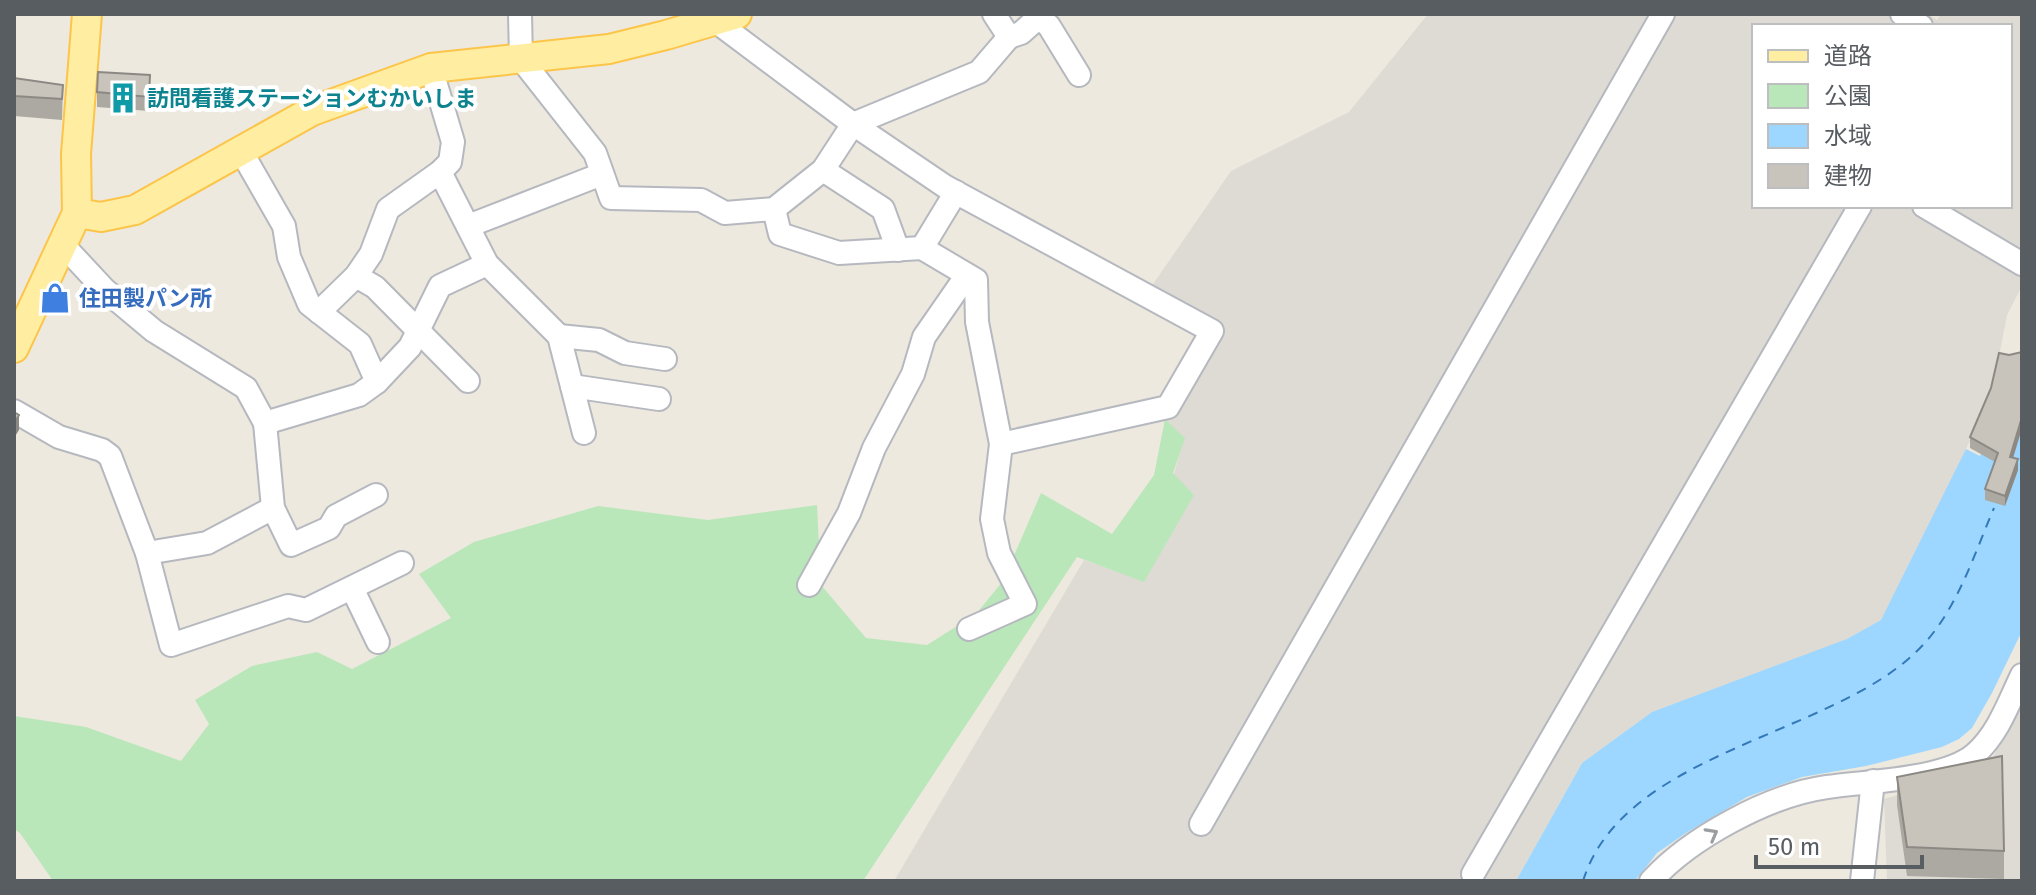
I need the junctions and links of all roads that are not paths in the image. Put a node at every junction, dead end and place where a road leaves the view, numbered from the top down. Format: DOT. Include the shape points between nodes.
graph roads {
  1 [pos="87,14"];
  2 [pos="520,14"];
  3 [pos="994,14"];
  4 [pos="1663,14"];
  5 [pos="726,17"];
  6 [pos="1009,37"];
  7 [pos="521,59"];
  8 [pos="431,68"];
  9 [pos="1079,75"];
  10 [pos="853,124"];
  11 [pos="241,151"];
  12 [pos="823,170"];
  13 [pos="440,172"];
  14 [pos="602,174"];
  15 [pos="956,192"];
  16 [pos="1859,208"];
  17 [pos="1927,208"];
  18 [pos="774,209"];
  19 [pos="77,213"];
  20 [pos="468,226"];
  21 [pos="63,245"];
  22 [pos="922,248"];
  23 [pos="898,250"];
  24 [pos="487,264"];
  25 [pos="2022,264"];
  26 [pos="967,275"];
  27 [pos="356,276"];
  28 [pos="319,312"];
  29 [pos="419,331"];
  30 [pos="559,336"];
  31 [pos="14,348"];
  32 [pos="665,359"];
  33 [pos="468,381"];
  34 [pos="377,382"];
  35 [pos="572,386"];
  36 [pos="659,399"];
  37 [pos="14,411"];
  38 [pos="265,423"];
  39 [pos="584,433"];
  40 [pos="1001,444"];
  41 [pos="376,495"];
  42 [pos="273,508"];
  43 [pos="147,553"];
  44 [pos="402,563"];
  45 [pos="809,585"];
  46 [pos="352,588"];
  47 [pos="969,629"];
  48 [pos="378,642"];
  49 [pos="2022,675"];
  50 [pos="1873,781"];
  51 [pos="1201,824"];
  52 [pos="1473,874"];
  53 [pos="1651,881"];
  54 [pos="1862,881"];
  1 -- 19 [label="main road"];
  2 -- 7 [label="street"];
  3 -- 6 [label="street"];
  4 -- 51 [label="street"];
  5 -- 7 [label="main road" via="609,49"];
  5 -- 10 [label="street"];
  6 -- 9 [label="street" via="1039,17"];
  6 -- 10 [label="street" via="979,72"];
  7 -- 8 [label="main road"];
  7 -- 14 [label="street" via="595,153"];
  8 -- 11 [label="main road" via="312,111"];
  8 -- 13 [label="street" via="453,142 450,162"];
  10 -- 12 [label="street"];
  10 -- 15 [label="street"];
  11 -- 19 [label="main road" via="135,210 101,217"];
  11 -- 28 [label="street" via="284,226 289,257 309,304"];
  12 -- 18 [label="street"];
  12 -- 23 [label="street" via="883,209"];
  13 -- 20 [label="street"];
  13 -- 27 [label="street" via="388,209 371,254"];
  14 -- 18 [label="street" via="611,198 701,200 725,213"];
  14 -- 20 [label="street"];
  15 -- 22 [label="street"];
  15 -- 40 [label="street" via="1212,331 1168,407"];
  16 -- 52 [label="street"];
  17 -- 25 [label="street"];
  18 -- 23 [label="street" via="780,234 839,253"];
  19 -- 21 [label="main road"];
  20 -- 24 [label="street"];
  21 -- 31 [label="main road"];
  21 -- 38 [label="street" via="154,331 246,388"];
  22 -- 23 [label="street"];
  22 -- 26 [label="street"];
  24 -- 29 [label="street" via="440,286"];
  24 -- 30 [label="street"];
  26 -- 40 [label="street" via="976,280 977,322"];
  26 -- 45 [label="street" via="924,337 913,374 874,448 849,513"];
  27 -- 28 [label="street"];
  27 -- 29 [label="street" via="375,287"];
  28 -- 34 [label="street" via="360,344"];
  29 -- 33 [label="street"];
  29 -- 34 [label="street"];
  30 -- 32 [label="street" via="599,340 625,353"];
  30 -- 35 [label="street"];
  34 -- 38 [label="street" via="359,395"];
  35 -- 36 [label="street"];
  35 -- 39 [label="street"];
  37 -- 43 [label="street" via="59,437 110,456"];
  38 -- 42 [label="street"];
  40 -- 47 [label="street" via="992,519 999,553 1025,604"];
  41 -- 42 [label="street" via="336,516 329,528 291,545"];
  42 -- 43 [label="street" via="207,543"];
  43 -- 46 [label="street" via="171,645 288,606 306,610"];
  44 -- 46 [label="street"];
  46 -- 48 [label="street"];
  49 -- 50 [label="street" via="2000,722 1975,755 1936,772"];
  53 -- 50 [label="street, one-way" via="1688,847 1779,800 1823,787"];
  50 -- 54 [label="street"];
}
